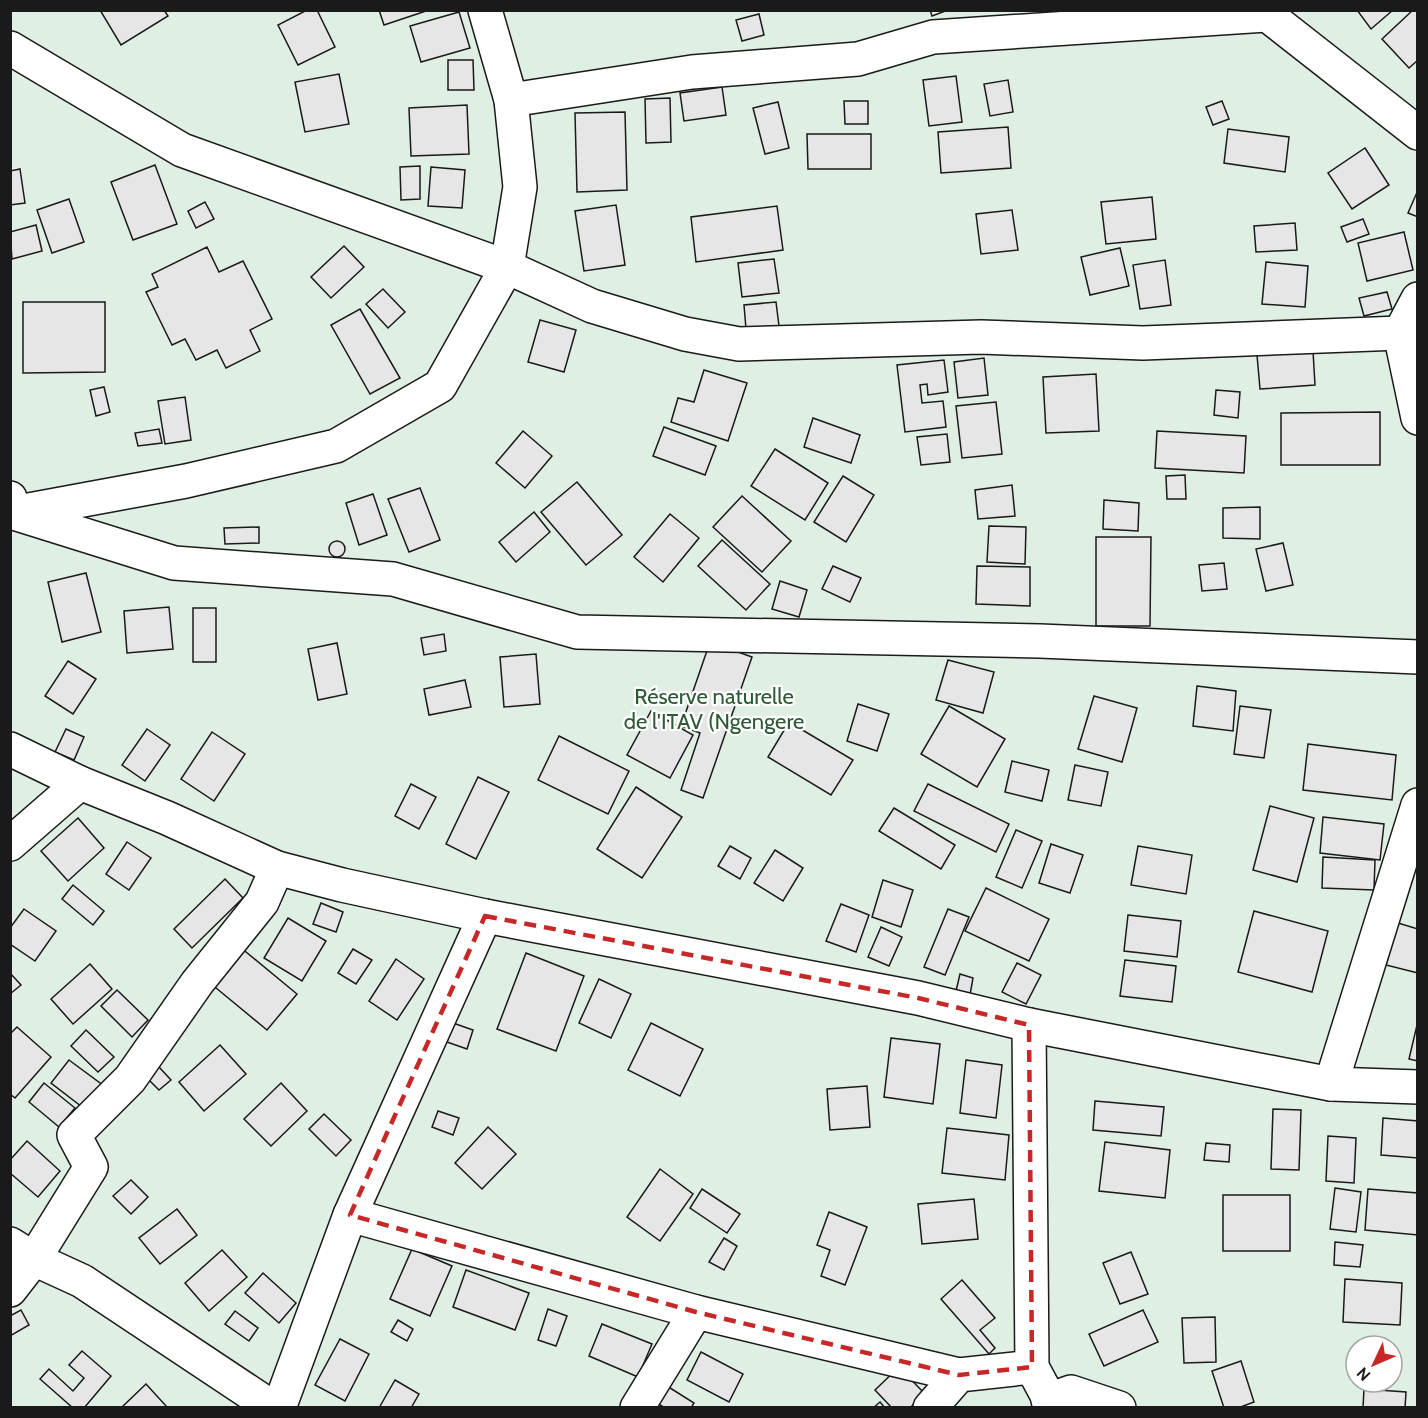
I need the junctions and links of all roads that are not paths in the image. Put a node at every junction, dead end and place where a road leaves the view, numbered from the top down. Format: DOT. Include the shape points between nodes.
graph roads {
  1 [pos="485,10"];
  2 [pos="1264,13"];
  3 [pos="10,48"];
  4 [pos="511,100"];
  5 [pos="1418,133"];
  6 [pos="507,267"];
  7 [pos="1418,299"];
  8 [pos="1400,333"];
  9 [pos="1418,418"];
  10 [pos="12,508"];
  11 [pos="1418,657"];
  12 [pos="10,749"];
  13 [pos="80,783"];
  14 [pos="1418,805"];
  15 [pos="10,844"];
  16 [pos="277,868"];
  17 [pos="485,916"];
  18 [pos="1029,1025"];
  19 [pos="1330,1084"];
  20 [pos="1418,1087"];
  21 [pos="350,1215"];
  22 [pos="22,1252"];
  23 [pos="10,1290"];
  24 [pos="696,1311"];
  25 [pos="1032,1367"];
  26 [pos="958,1374"];
  27 [pos="1051,1403"];
  28 [pos="273,1407"];
  29 [pos="279,1407"];
  30 [pos="638,1407"];
  31 [pos="930,1407"];
  32 [pos="1119,1407"];
  1 -- 4 [label="street"];
  2 -- 4 [label="street" via="933,37 858,59 692,72"];
  2 -- 5 [label="street"];
  3 -- 6 [label="street" via="182,150"];
  4 -- 6 [label="street" via="520,187"];
  6 -- 8 [label="street" via="592,306 684,334 739,344 981,337 1143,342"];
  6 -- 10 [label="street" via="440,386 336,446 186,481"];
  7 -- 8 [label="street"];
  8 -- 9 [label="street"];
  10 -- 11 [label="street" via="174,563 393,579 577,632 1040,641"];
  12 -- 13 [label="street"];
  13 -- 15 [label="street"];
  13 -- 16 [label="street"];
  14 -- 19 [label="street"];
  16 -- 17 [label="street"];
  16 -- 22 [label="street" via="262,902 196,982 130,1079 74,1135 91,1167"];
  17 -- 18 [label="street" via="918,998"];
  17 -- 21 [label="street"];
  18 -- 19 [label="street"];
  18 -- 25 [label="street"];
  19 -- 20 [label="street"];
  21 -- 24 [label="street"];
  21 -- 29 [label="street"];
  22 -- 23 [label="street"];
  22 -- 28 [label="street" via="82,1281"];
  24 -- 26 [label="street"];
  24 -- 30 [label="street"];
  25 -- 26 [label="street"];
  25 -- 27 [label="street"];
  26 -- 31 [label="street"];
  27 -- 32 [label="street" via="1071,1392"];
}
